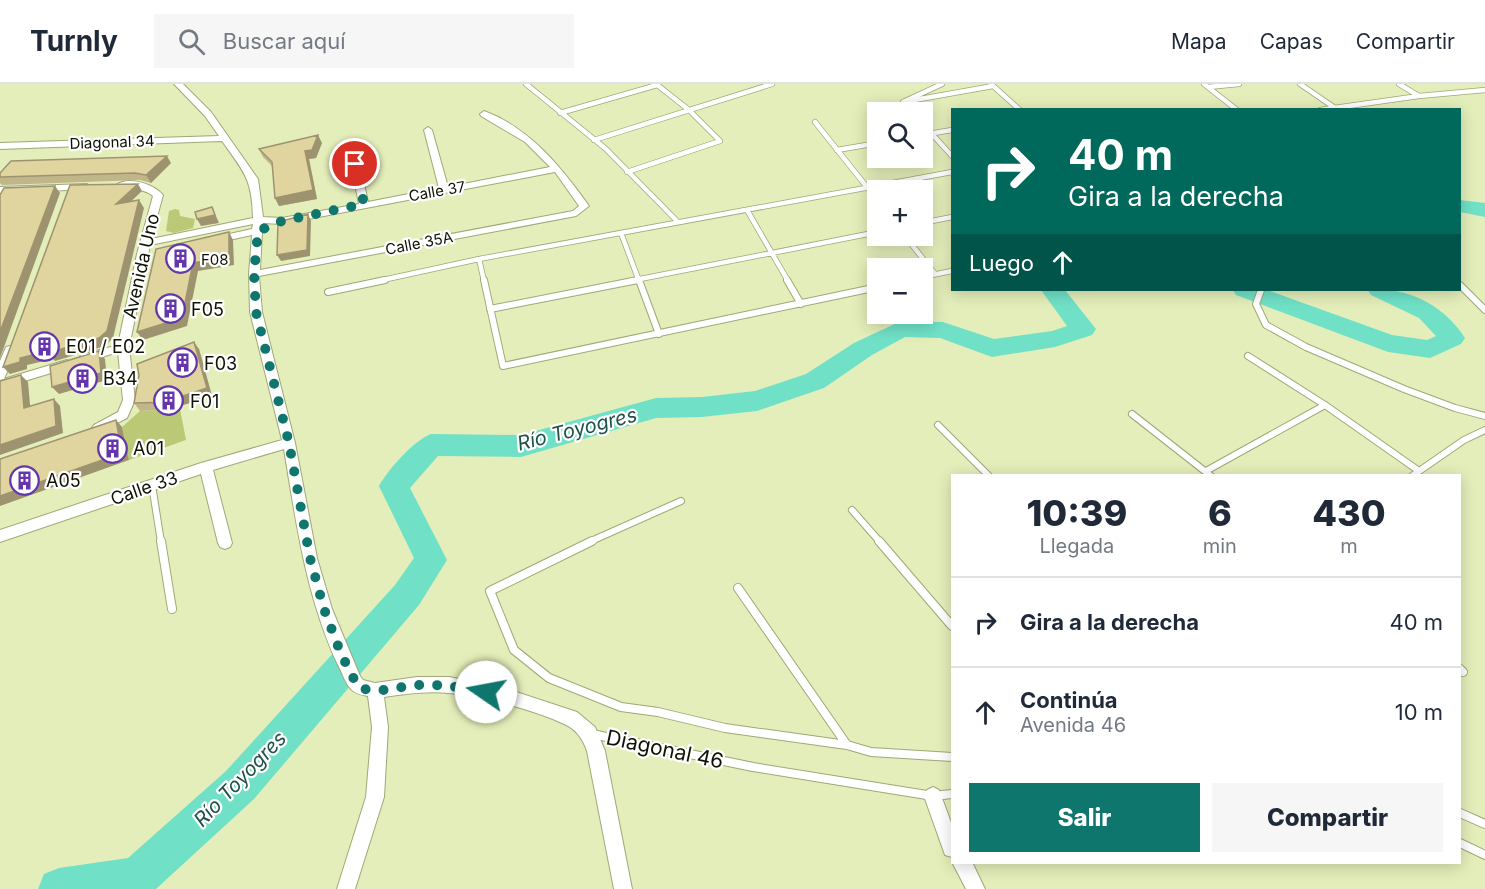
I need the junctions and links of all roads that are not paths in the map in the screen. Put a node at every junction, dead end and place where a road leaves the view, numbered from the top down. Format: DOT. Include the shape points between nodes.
graph roads {
  1 [pos="178,84"];
  2 [pos="526,84"];
  3 [pos="656,84"];
  4 [pos="772,84"];
  5 [pos="942,84"];
  6 [pos="1239,84"];
  7 [pos="1300,84"];
  8 [pos="1399,84"];
  9 [pos="992,85"];
  10 [pos="1206,86"];
  11 [pos="1485,90"];
  12 [pos="1419,96"];
  13 [pos="903,102"];
  14 [pos="1018,108"];
  15 [pos="1234,108"];
  16 [pos="1335,108"];
  17 [pos="1342,108"];
  18 [pos="689,110"];
  19 [pos="560,113"];
  20 [pos="484,114"];
  21 [pos="815,122"];
  22 [pos="428,130"];
  23 [pos="951,130"];
  24 [pos="933,134"];
  25 [pos="933,135"];
  26 [pos="224,138"];
  27 [pos="594,140"];
  28 [pos="351,144"];
  29 [pos="867,145"];
  30 [pos="0,146"];
  31 [pos="837,150"];
  32 [pos="951,155"];
  33 [pos="557,169"];
  34 [pos="627,172"];
  35 [pos="951,172"];
  36 [pos="910,180"];
  37 [pos="867,188"];
  38 [pos="444,189"];
  39 [pos="0,190"];
  40 [pos="364,204"];
  41 [pos="747,210"];
  42 [pos="951,217"];
  43 [pos="933,221"];
  44 [pos="678,222"];
  45 [pos="258,226"];
  46 [pos="621,233"];
  47 [pos="867,234"];
  48 [pos="913,246"];
  49 [pos="144,249"];
  50 [pos="770,253"];
  51 [pos="479,259"];
  52 [pos="951,271"];
  53 [pos="254,274"];
  54 [pos="934,274"];
  55 [pos="637,280"];
  56 [pos="1461,286"];
  57 [pos="867,289"];
  58 [pos="1261,291"];
  59 [pos="328,292"];
  60 [pos="801,304"];
  61 [pos="490,309"];
  62 [pos="1485,310"];
  63 [pos="659,334"];
  64 [pos="12,343"];
  65 [pos="123,346"];
  66 [pos="1248,356"];
  67 [pos="0,376"];
  68 [pos="0,384"];
  69 [pos="1325,405"];
  70 [pos="1132,414"];
  71 [pos="1485,416"];
  72 [pos="938,424"];
  73 [pos="1485,430"];
  74 [pos="83,433"];
  75 [pos="289,443"];
  76 [pos="206,467"];
  77 [pos="1209,473"];
  78 [pos="1416,473"];
  79 [pos="987,474"];
  80 [pos="152,485"];
  81 [pos="681,501"];
  82 [pos="852,510"];
  83 [pos="0,536"];
  84 [pos="225,543"];
  85 [pos="738,588"];
  86 [pos="172,609"];
  87 [pos="951,625"];
  88 [pos="375,692"];
  89 [pos="589,733"];
  90 [pos="847,745"];
  91 [pos="951,757"];
  92 [pos="951,794"];
  93 [pos="933,796"];
  94 [pos="1461,813"];
  95 [pos="1485,824"];
  96 [pos="1461,843"];
  97 [pos="951,845"];
  98 [pos="1485,855"];
  99 [pos="962,864"];
  100 [pos="346,889"];
  101 [pos="622,889"];
  102 [pos="976,889"];
  1 -- 26 [label="street" via="208,114"];
  2 -- 19 [label="lane"];
  3 -- 18 [label="lane"];
  3 -- 19 [label="lane"];
  4 -- 18 [label="lane"];
  5 -- 13 [label="lane"];
  6 -- 10 [label="lane"];
  7 -- 16 [label="lane"];
  8 -- 12 [label="lane"];
  9 -- 13 [label="lane"];
  9 -- 14 [label="lane"];
  10 -- 15 [label="lane"];
  11 -- 12 [label="lane"];
  12 -- 17 [label="lane"];
  18 -- 27 [label="lane"];
  18 -- 34 [label="lane" via="720,141"];
  19 -- 27 [label="lane"];
  20 -- 33 [label="street" via="528,140"];
  21 -- 31 [label="lane"];
  22 -- 38 [label="street"];
  23 -- 24 [label="lane"];
  25 -- 32 [label="lane"];
  26 -- 30 [label="street, Diagonal 34"];
  26 -- 45 [label="street" via="253,179"];
  27 -- 34 [label="lane"];
  28 -- 40 [label="street"];
  29 -- 31 [label="lane"];
  31 -- 37 [label="lane"];
  33 -- 38 [label="street, Calle 37"];
  33 -- 53 [label="street, Calle 35A" via="584,206 576,213"];
  34 -- 44 [label="lane"];
  35 -- 36 [label="lane"];
  37 -- 41 [label="lane"];
  38 -- 40 [label="street, Calle 37"];
  39 -- 49 [label="street, Avenida Uno" via="67,193 140,184 152,188 158,195"];
  40 -- 45 [label="street, Calle 37"];
  41 -- 44 [label="lane"];
  41 -- 50 [label="lane"];
  42 -- 43 [label="lane"];
  44 -- 46 [label="lane"];
  45 -- 49 [label="street, Calle 37"];
  45 -- 53 [label="street"];
  46 -- 51 [label="lane"];
  46 -- 55 [label="lane"];
  47 -- 50 [label="lane"];
  48 -- 54 [label="lane"];
  49 -- 65 [label="street, Avenida Uno"];
  50 -- 55 [label="lane"];
  50 -- 60 [label="lane"];
  51 -- 59 [label="lane"];
  51 -- 61 [label="lane"];
  52 -- 54 [label="lane"];
  53 -- 75 [label="street" via="256,312"];
  55 -- 61 [label="lane"];
  55 -- 63 [label="lane"];
  56 -- 62 [label="lane"];
  57 -- 60 [label="lane"];
  58 -- 71 [label="lane" via="1256,304 1266,325 1306,347 1404,389"];
  60 -- 63 [label="lane"];
  61 -- 63 [label="lane" via="503,366"];
  64 -- 67 [label="street"];
  65 -- 68 [label="street"];
  65 -- 74 [label="street, Avenida Uno" via="129,400 123,415"];
  66 -- 69 [label="lane"];
  69 -- 77 [label="lane"];
  69 -- 78 [label="lane"];
  70 -- 77 [label="lane"];
  72 -- 79 [label="lane"];
  73 -- 78 [label="lane"];
  75 -- 76 [label="street, Calle 33"];
  75 -- 88 [label="street" via="310,558 324,609 354,681 358,687"];
  76 -- 80 [label="street, Calle 33"];
  76 -- 84 [label="street"];
  80 -- 83 [label="street, Calle 33"];
  80 -- 86 [label="lane"];
  81 -- 90 [label="lane" via="490,591 514,650 549,678 621,707 725,728"];
  82 -- 87 [label="lane"];
  85 -- 90 [label="lane"];
  88 -- 89 [label="street, Diagonal 46" via="417,685 449,685 504,696 571,718"];
  88 -- 100 [label="street" via="380,727 375,797"];
  89 -- 93 [label="lane, Diagonal 46" via="753,767"];
  89 -- 101 [label="street" via="596,751"];
  90 -- 91 [label="lane" via="871,752"];
  92 -- 93 [label="lane, Diagonal 46"];
  93 -- 97 [label="street"];
  94 -- 95 [label="lane"];
  96 -- 98 [label="lane"];
  99 -- 102 [label="street"];
}
